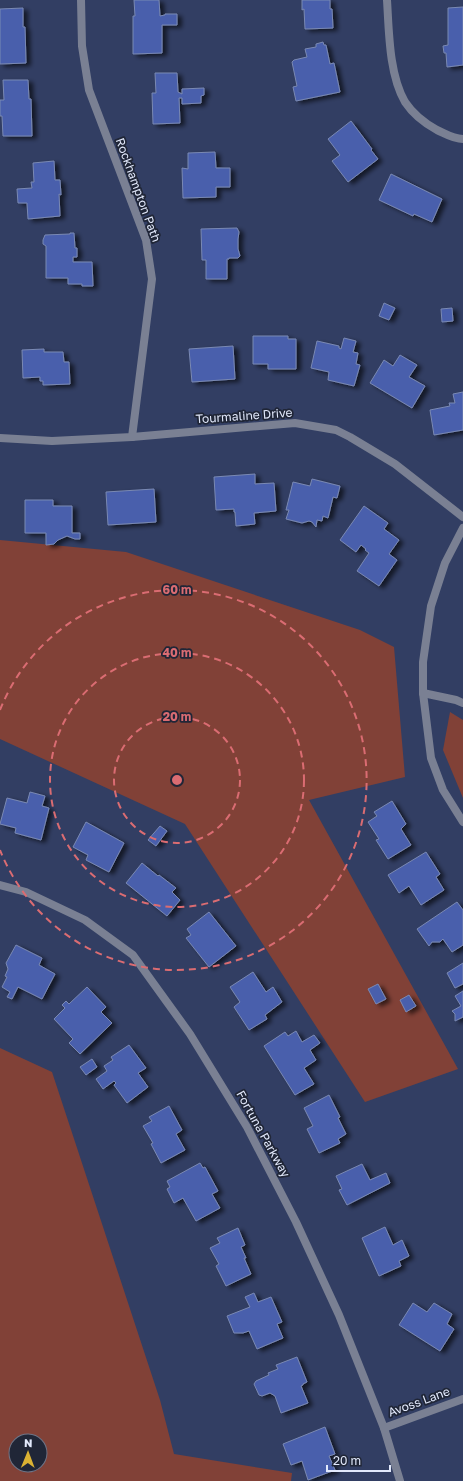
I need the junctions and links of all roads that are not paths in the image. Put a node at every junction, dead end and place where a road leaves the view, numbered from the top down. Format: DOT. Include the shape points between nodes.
graph roads {
  1 [pos="81,0"];
  2 [pos="388,0"];
  3 [pos="463,140"];
  4 [pos="132,437"];
  5 [pos="0,438"];
  6 [pos="463,517"];
  7 [pos="463,528"];
  8 [pos="423,693"];
  9 [pos="463,703"];
  10 [pos="463,822"];
  11 [pos="0,885"];
  12 [pos="463,1399"];
  13 [pos="384,1428"];
  14 [pos="400,1481"];
  1 -- 4 [label="street, Rockhampton Path" via="82,46 89,90 146,240 152,280"];
  2 -- 3 [label="street" via="389,48 398,87 406,103 425,123 455,139"];
  4 -- 5 [label="street, Tourmaline Drive" via="52,441"];
  4 -- 6 [label="street, Tourmaline Drive" via="295,423 336,430 395,464"];
  7 -- 8 [label="street" via="445,563 431,606 423,662"];
  8 -- 9 [label="street"];
  8 -- 10 [label="street" via="431,758 444,790"];
  11 -- 13 [label="street, Fortuna Parkway" via="26,892 85,920 133,955 190,1034 247,1127 296,1222 339,1316"];
  12 -- 13 [label="street, Avoss Lane"];
  13 -- 14 [label="street, Fortuna Parkway"];
}
